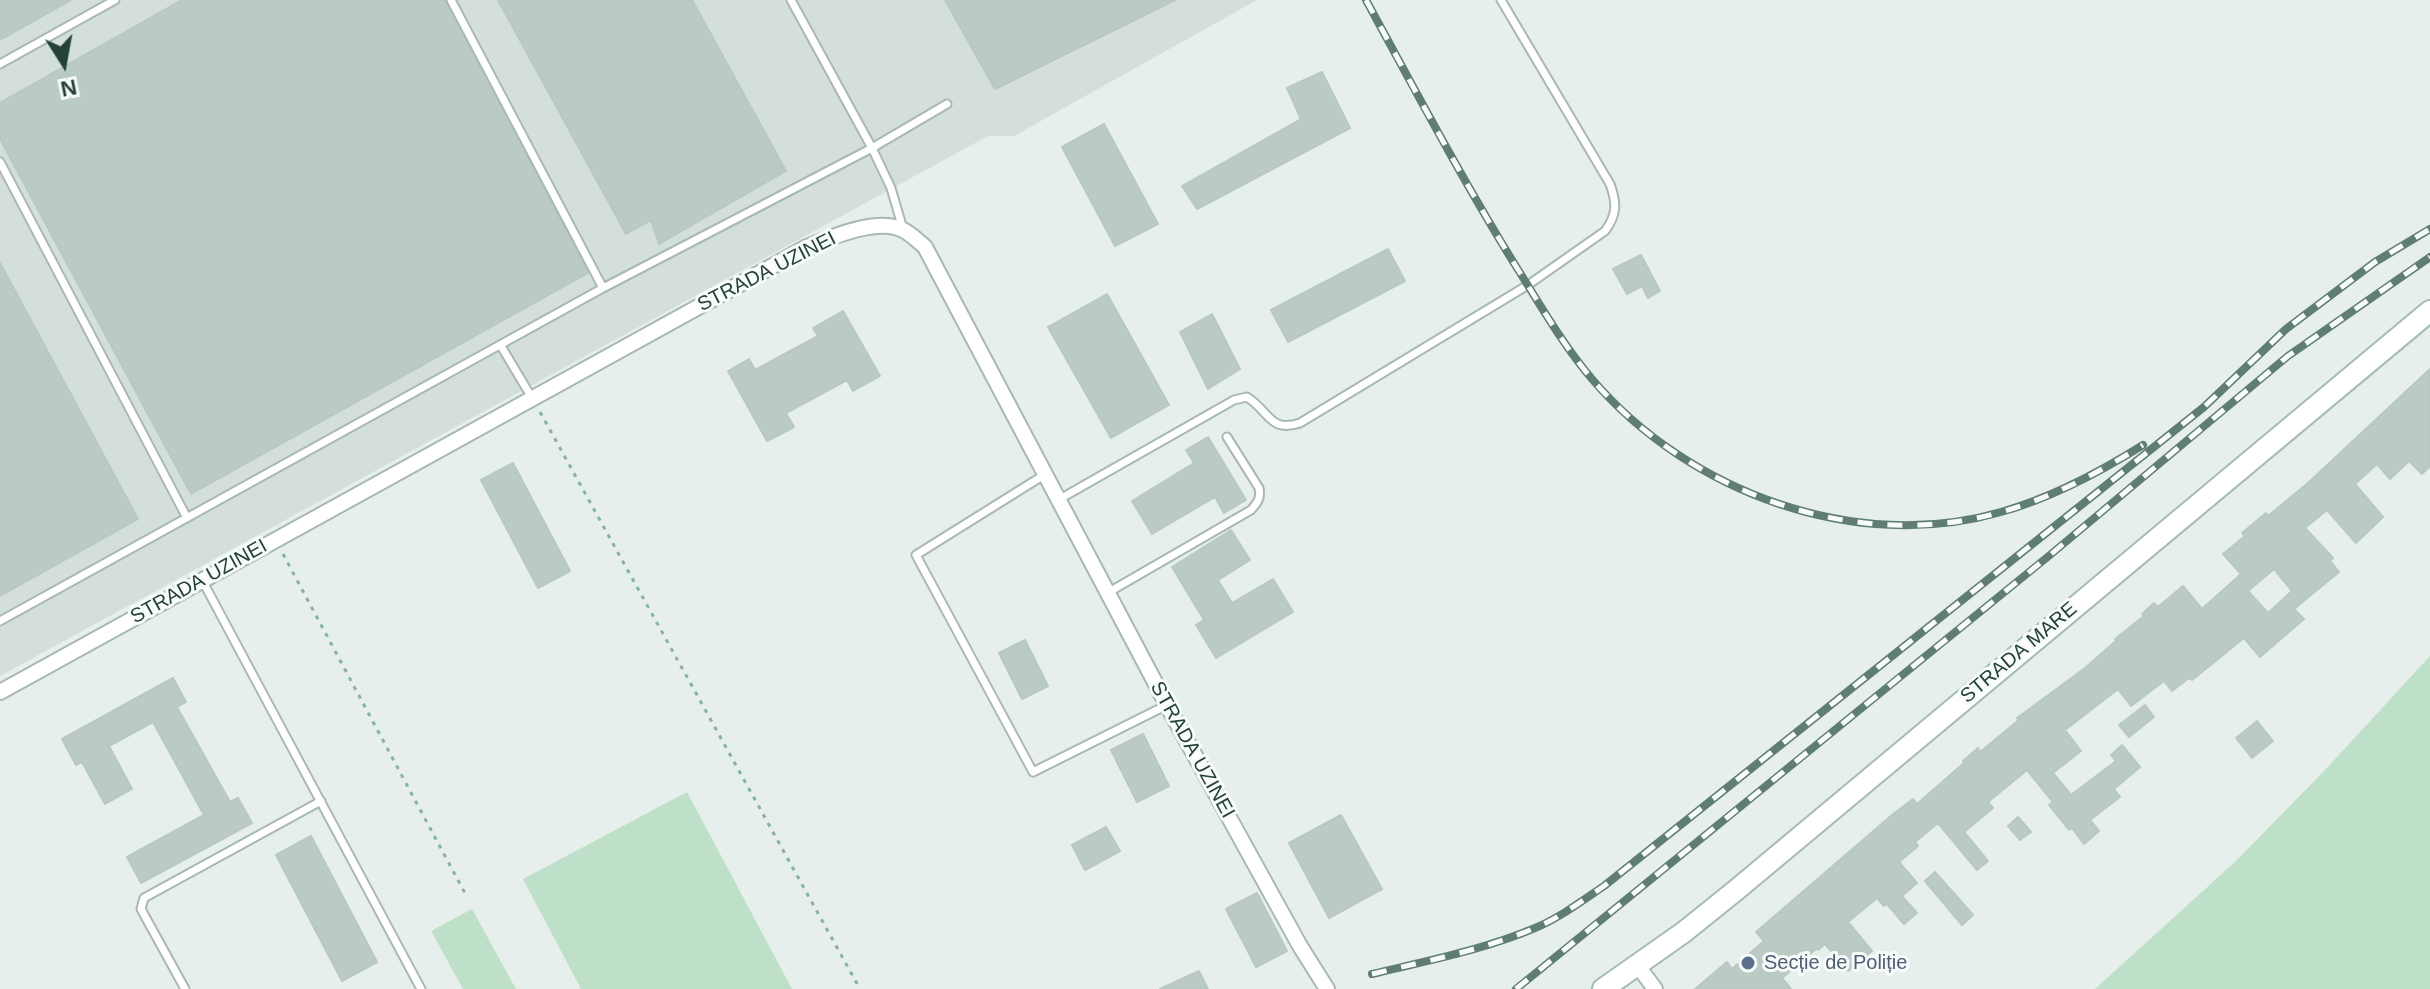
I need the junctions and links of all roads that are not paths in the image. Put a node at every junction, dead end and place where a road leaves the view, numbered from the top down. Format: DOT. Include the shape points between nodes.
graph roads {
  1 [pos="115,0"];
  2 [pos="451,0"];
  3 [pos="791,0"];
  4 [pos="1501,0"];
  5 [pos="0,64"];
  6 [pos="947,104"];
  7 [pos="872,148"];
  8 [pos="0,162"];
  9 [pos="903,229"];
  10 [pos="603,288"];
  11 [pos="2430,311"];
  12 [pos="501,346"];
  13 [pos="532,398"];
  14 [pos="1227,437"];
  15 [pos="1044,475"];
  16 [pos="1058,500"];
  17 [pos="187,518"];
  18 [pos="202,580"];
  19 [pos="1107,593"];
  20 [pos="0,621"];
  21 [pos="0,692"];
  22 [pos="1167,705"];
  23 [pos="321,801"];
  24 [pos="1638,966"];
  25 [pos="185,989"];
  26 [pos="421,989"];
  27 [pos="1327,989"];
  28 [pos="1603,989"];
  29 [pos="1655,989"];
  1 -- 5 [label="lane"];
  2 -- 10 [label="lane"];
  3 -- 7 [label="lane"];
  4 -- 16 [label="lane" via="1610,184 1616,208 1605,231 1528,285 1300,423 1274,423 1247,397 1234,400"];
  6 -- 7 [label="lane"];
  7 -- 9 [label="lane"];
  7 -- 10 [label="lane"];
  8 -- 17 [label="lane"];
  9 -- 13 [label="street, STRADA UZINEI" via="874,226 807,247"];
  9 -- 15 [label="street, STRADA UZINEI" via="925,247"];
  10 -- 12 [label="lane"];
  11 -- 24 [label="main road, STRADA MARE"];
  12 -- 13 [label="lane"];
  12 -- 17 [label="lane"];
  13 -- 18 [label="street, STRADA UZINEI"];
  14 -- 19 [label="lane" via="1259,488 1258,502"];
  15 -- 16 [label="street, STRADA UZINEI"];
  15 -- 22 [label="lane" via="916,555 1033,772"];
  16 -- 19 [label="street, STRADA UZINEI"];
  17 -- 20 [label="lane"];
  18 -- 21 [label="street, STRADA UZINEI"];
  18 -- 23 [label="lane"];
  19 -- 22 [label="street, STRADA UZINEI"];
  22 -- 27 [label="street, STRADA UZINEI"];
  23 -- 25 [label="lane" via="144,898 141,909"];
  23 -- 26 [label="lane"];
  24 -- 28 [label="main road, STRADA MARE"];
  24 -- 29 [label="street"];
}
